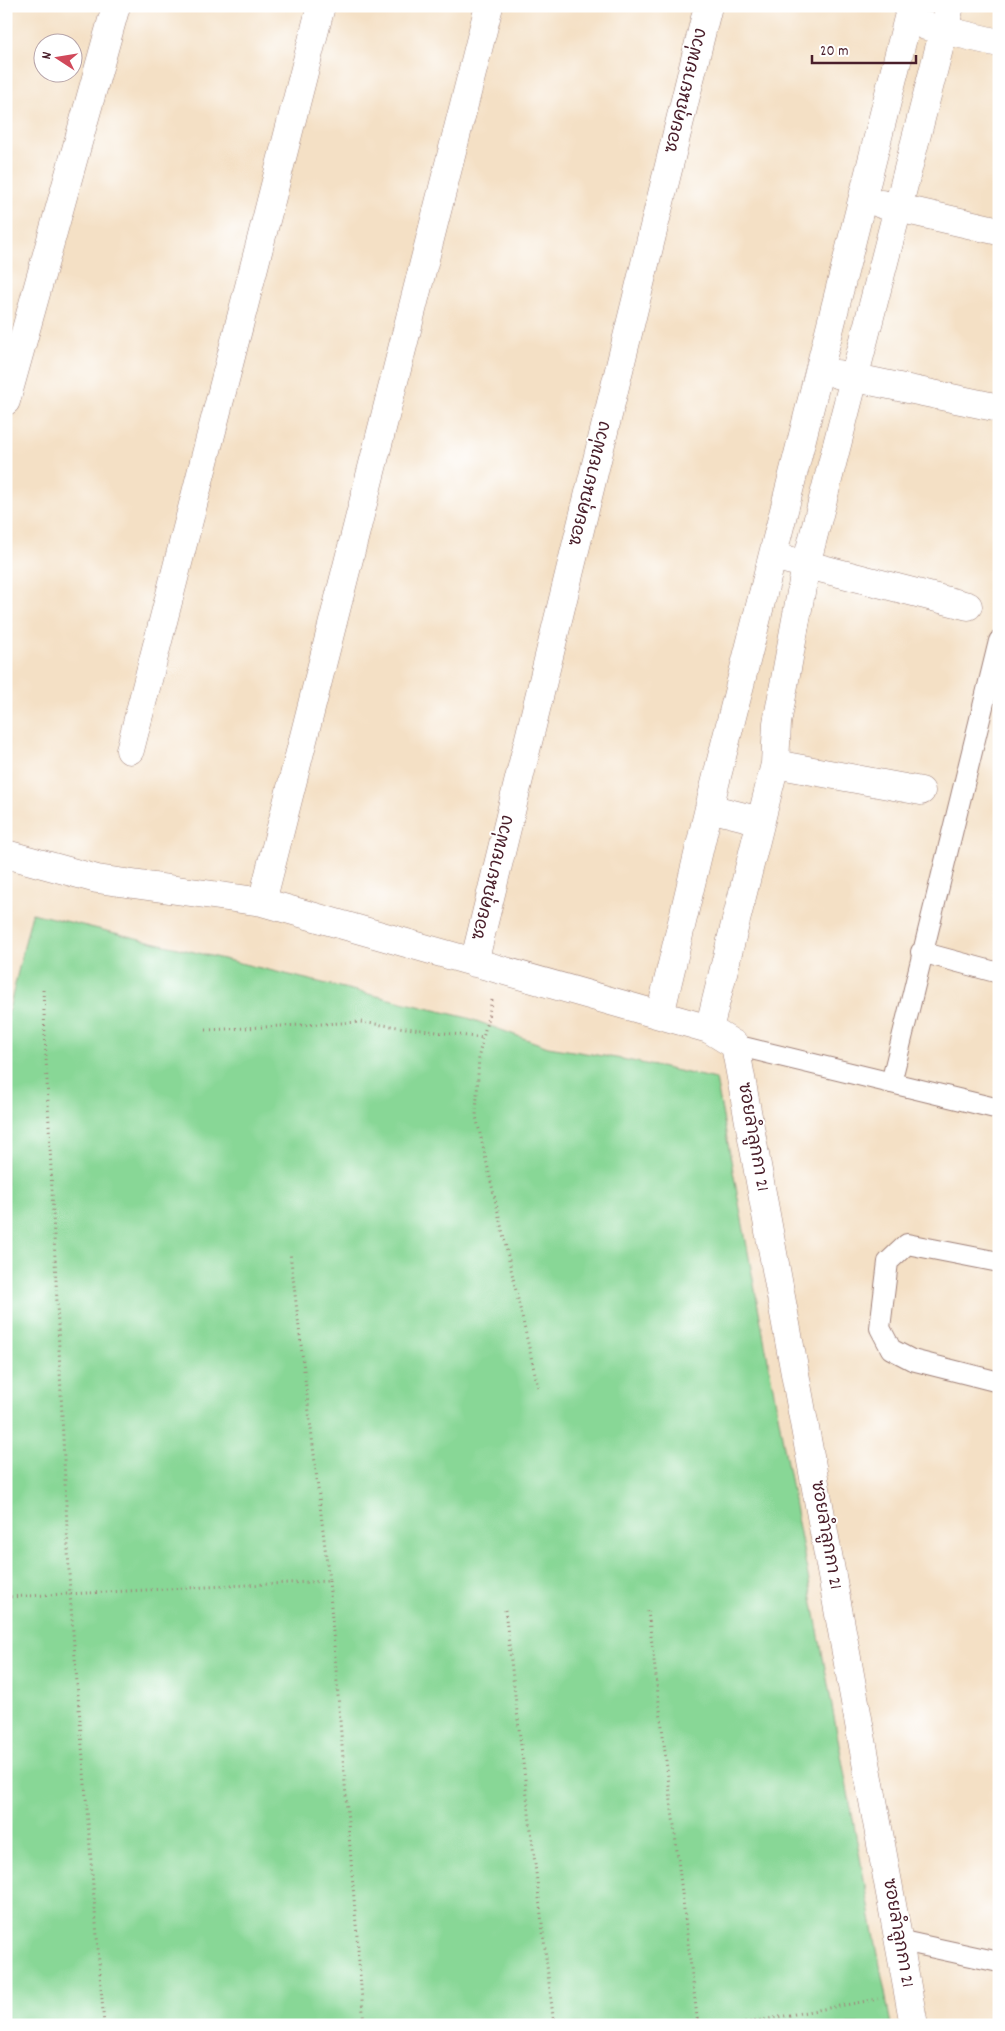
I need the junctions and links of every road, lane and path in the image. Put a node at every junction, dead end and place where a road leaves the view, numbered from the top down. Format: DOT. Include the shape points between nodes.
graph roads {
  1 [pos="116,6"];
  2 [pos="321,6"];
  3 [pos="489,6"];
  4 [pos="708,6"];
  5 [pos="910,13"];
  6 [pos="946,19"];
  7 [pos="999,43"];
  8 [pos="862,201"];
  9 [pos="898,208"];
  10 [pos="999,231"];
  11 [pos="819,371"];
  12 [pos="854,376"];
  13 [pos="6,401"];
  14 [pos="999,408"];
  15 [pos="772,556"];
  16 [pos="806,565"];
  17 [pos="968,606"];
  18 [pos="999,642"];
  19 [pos="130,750"];
  20 [pos="775,764"];
  21 [pos="922,791"];
  22 [pos="709,808"];
  23 [pos="761,820"];
  24 [pos="6,854"];
  25 [pos="262,902"];
  26 [pos="921,952"];
  27 [pos="486,966"];
  28 [pos="999,974"];
  29 [pos="43,990"];
  30 [pos="660,1015"];
  31 [pos="709,1029"];
  32 [pos="206,1030"];
  33 [pos="483,1038"];
  34 [pos="735,1045"];
  35 [pos="891,1083"];
  36 [pos="999,1109"];
  37 [pos="290,1252"];
  38 [pos="999,1262"];
  39 [pos="999,1382"];
  40 [pos="538,1387"];
  41 [pos="329,1581"];
  42 [pos="70,1594"];
  43 [pos="6,1597"];
  44 [pos="505,1610"];
  45 [pos="648,1611"];
  46 [pos="898,1940"];
  47 [pos="999,1962"];
  48 [pos="908,1993"];
  49 [pos="104,2025"];
  50 [pos="364,2025"];
  51 [pos="554,2025"];
  52 [pos="698,2025"];
  53 [pos="735,2025"];
  54 [pos="914,2025"];
  1 -- 13 [label="street"];
  2 -- 19 [label="street"];
  3 -- 25 [label="street"];
  4 -- 27 [label="street, ซอยคุณยายพ่วง"];
  5 -- 6 [label="street"];
  5 -- 8 [label="street"];
  6 -- 7 [label="street"];
  6 -- 9 [label="street"];
  8 -- 9 [label="street"];
  8 -- 11 [label="street"];
  9 -- 10 [label="street"];
  9 -- 12 [label="street"];
  11 -- 12 [label="street"];
  11 -- 15 [label="street"];
  12 -- 14 [label="street"];
  12 -- 16 [label="street"];
  15 -- 16 [label="street"];
  15 -- 22 [label="street"];
  16 -- 17 [label="street"];
  16 -- 20 [label="street" via="777,723"];
  18 -- 26 [label="lane"];
  20 -- 21 [label="street"];
  20 -- 23 [label="street"];
  22 -- 23 [label="street"];
  22 -- 30 [label="street"];
  23 -- 31 [label="street"];
  24 -- 25 [label="street" via="97,879"];
  25 -- 27 [label="street"];
  26 -- 28 [label="lane"];
  26 -- 35 [label="lane"];
  27 -- 30 [label="street"];
  27 -- 33 [label="path"];
  29 -- 42 [label="path"];
  30 -- 31 [label="street"];
  31 -- 34 [label="street"];
  32 -- 33 [label="path" via="360,1022"];
  33 -- 40 [label="path" via="479,1054 476,1116"];
  34 -- 35 [label="lane"];
  34 -- 46 [label="street, ซอยลำลูกกา 21"];
  35 -- 36 [label="lane"];
  37 -- 41 [label="path"];
  38 -- 39 [label="lane" via="907,1244 888,1262 880,1328 891,1349 912,1360"];
  41 -- 42 [label="path"];
  41 -- 50 [label="path"];
  42 -- 43 [label="path"];
  42 -- 49 [label="path"];
  44 -- 51 [label="path"];
  45 -- 52 [label="path"];
  46 -- 47 [label="lane"];
  46 -- 48 [label="street, ซอยลำลูกกา 21"];
  48 -- 53 [label="path"];
  48 -- 54 [label="street, ซอยลำลูกกา 21"];
}
